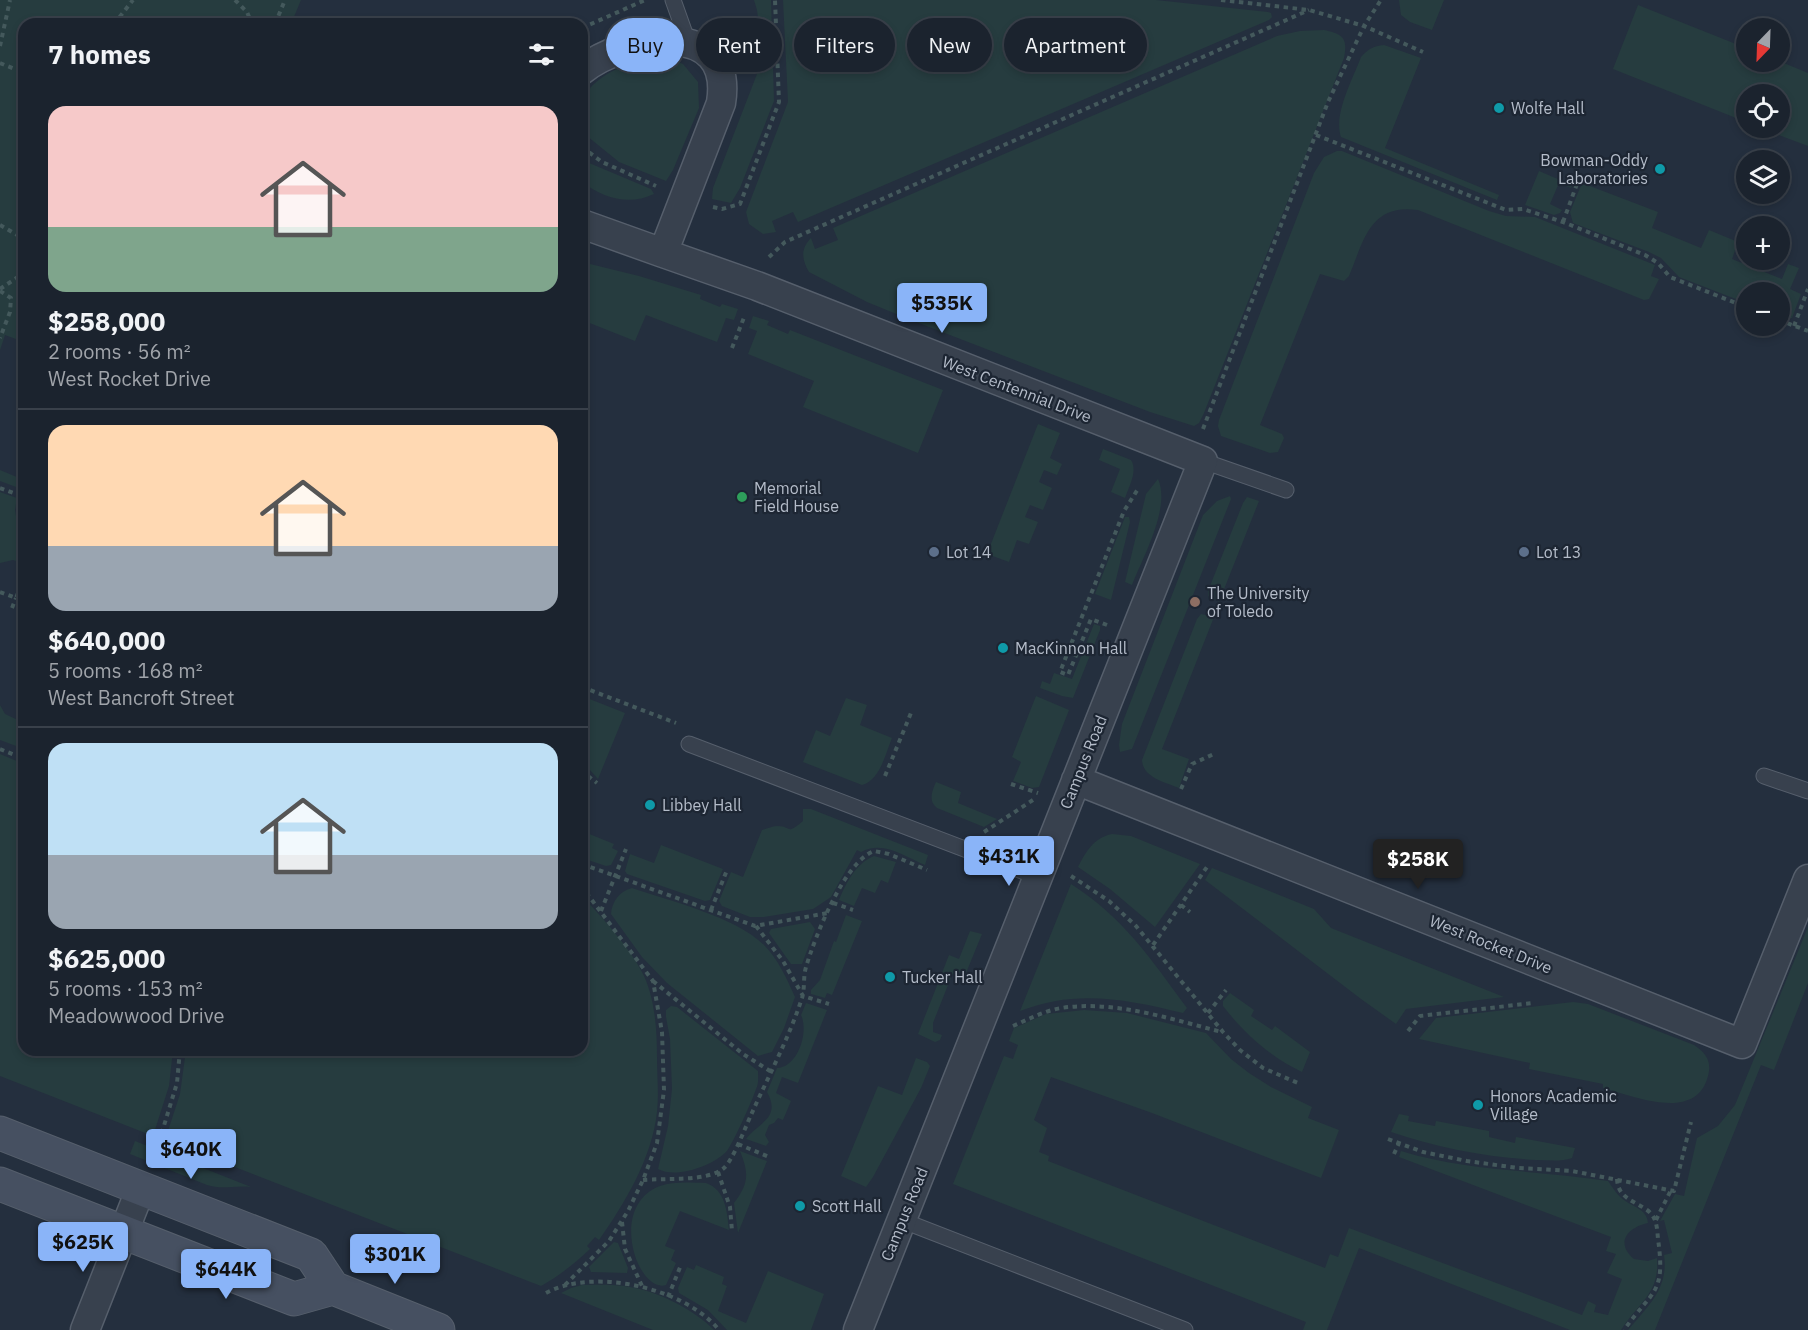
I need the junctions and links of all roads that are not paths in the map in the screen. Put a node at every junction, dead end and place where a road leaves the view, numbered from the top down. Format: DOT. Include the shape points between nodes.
graph roads {
  1 [pos="674,0"];
  2 [pos="688,42"];
  3 [pos="588,66"];
  4 [pos="588,226"];
  5 [pos="663,253"];
  6 [pos="1202,449"];
  7 [pos="1286,490"];
  8 [pos="689,744"];
  9 [pos="1764,776"];
  10 [pos="1076,780"];
  11 [pos="1808,791"];
  12 [pos="1051,876"];
  13 [pos="1808,879"];
  14 [pos="0,1133"];
  15 [pos="0,1184"];
  16 [pos="141,1188"];
  17 [pos="901,1220"];
  18 [pos="124,1232"];
  19 [pos="333,1288"];
  20 [pos="85,1330"];
  21 [pos="438,1330"];
  22 [pos="858,1330"];
  23 [pos="1185,1330"];
  1 -- 2 [label="lane"];
  2 -- 3 [label="street" via="653,41 610,54"];
  2 -- 5 [label="street" via="710,57 723,88 721,103"];
  4 -- 5 [label="street, West Centennial Drive"];
  5 -- 6 [label="street, West Centennial Drive"];
  6 -- 7 [label="lane"];
  6 -- 10 [label="street, Campus Road"];
  8 -- 12 [label="lane"];
  9 -- 11 [label="lane"];
  10 -- 12 [label="street, Campus Road"];
  10 -- 13 [label="street, West Rocket Drive" via="1742,1044"];
  12 -- 17 [label="street, Campus Road"];
  14 -- 16 [label="main road"];
  15 -- 18 [label="main road"];
  16 -- 18 [label="street"];
  16 -- 19 [label="main road" via="311,1255"];
  17 -- 22 [label="street, Campus Road"];
  17 -- 23 [label="lane"];
  18 -- 19 [label="main road" via="294,1299"];
  18 -- 20 [label="street"];
  19 -- 21 [label="main road"];
}
